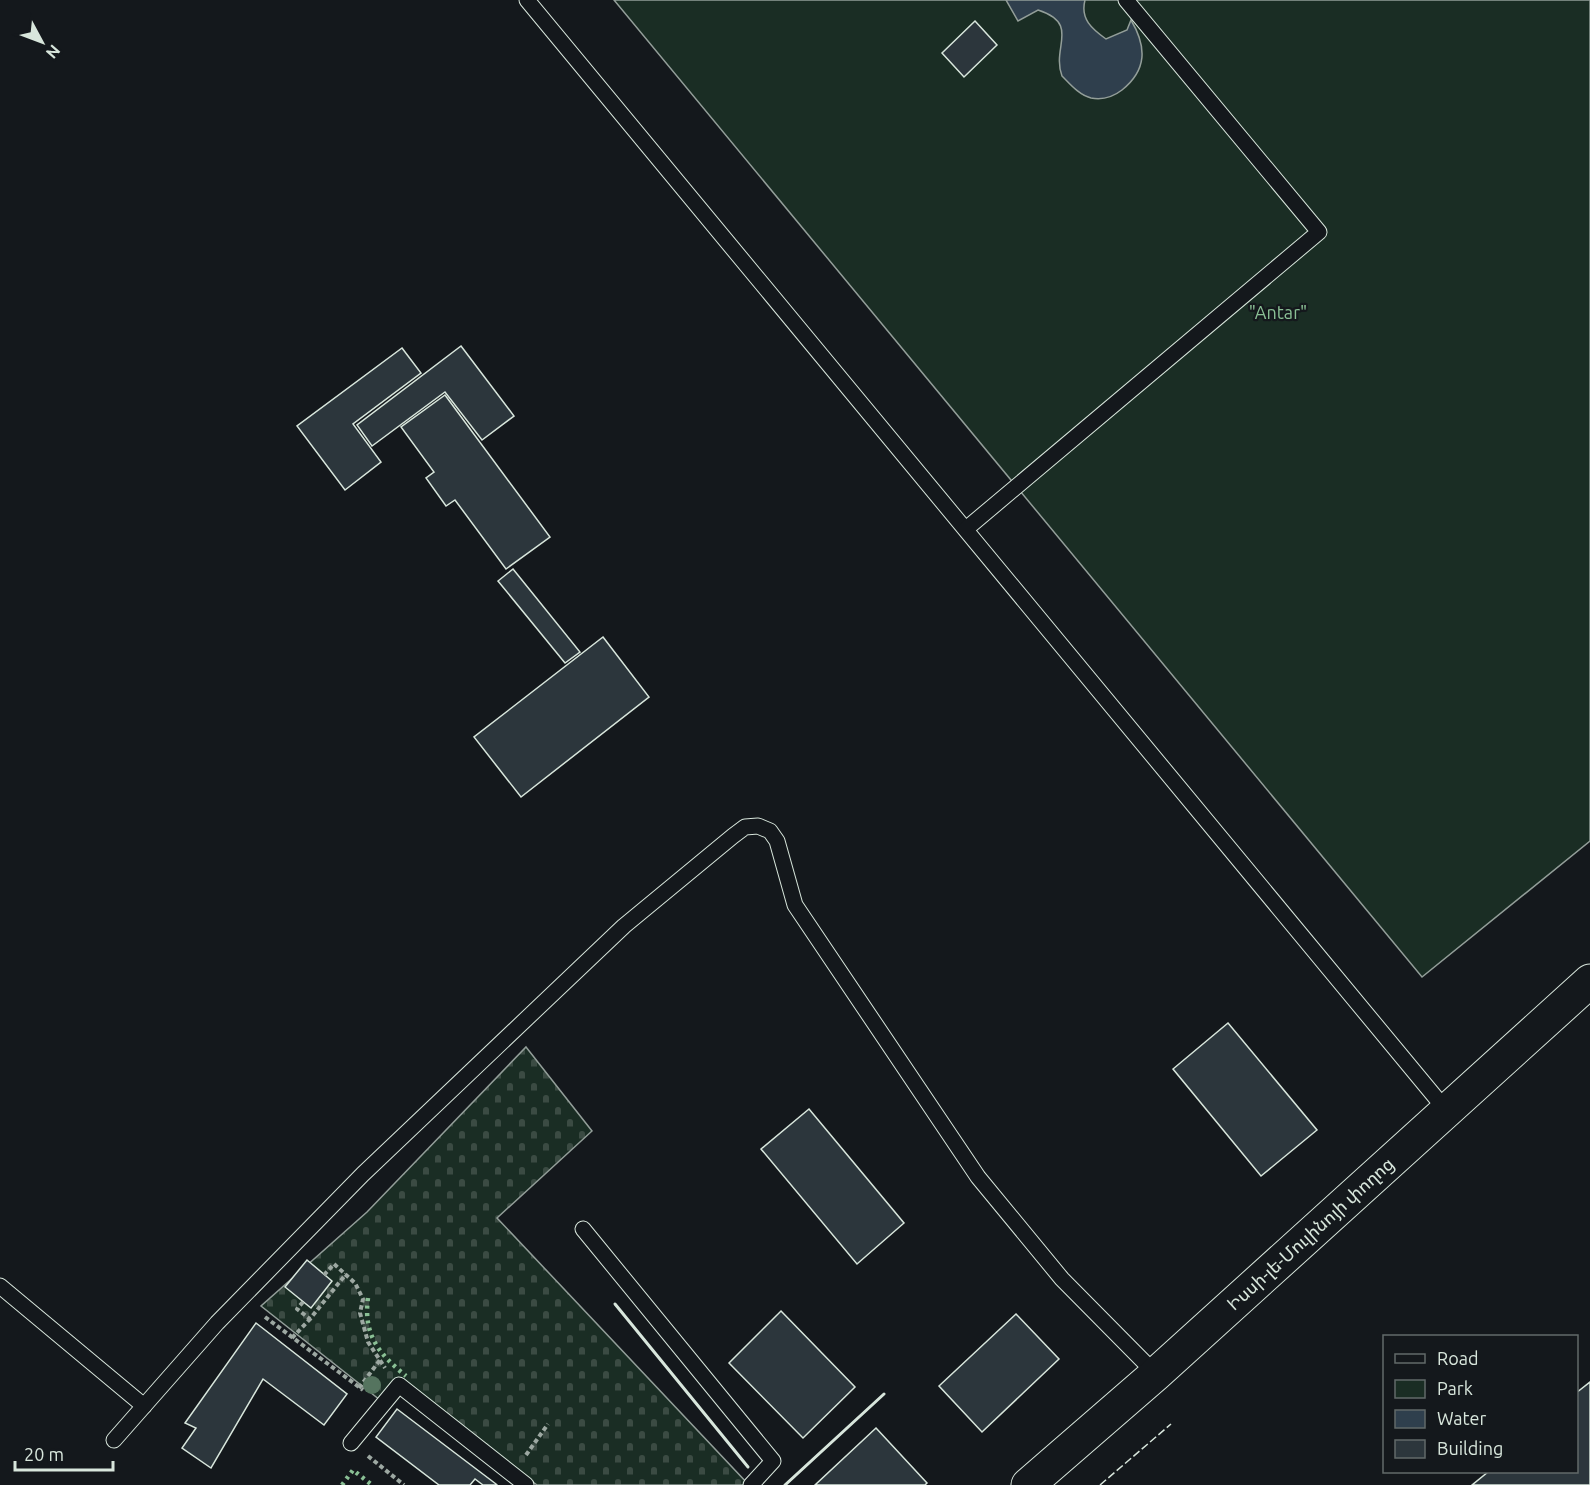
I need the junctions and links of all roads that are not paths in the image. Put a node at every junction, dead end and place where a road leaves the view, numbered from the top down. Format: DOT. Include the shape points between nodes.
graph roads {
  1 [pos="526,0"];
  2 [pos="1126,0"];
  3 [pos="966,530"];
  4 [pos="1590,981"];
  5 [pos="1446,1110"];
  6 [pos="583,1229"];
  7 [pos="0,1286"];
  8 [pos="1156,1374"];
  9 [pos="144,1406"];
  10 [pos="114,1440"];
  11 [pos="351,1443"];
  12 [pos="526,1485"];
  13 [pos="751,1485"];
  14 [pos="1028,1485"];
  1 -- 3 [label="lane"];
  2 -- 3 [label="lane" via="1319,232"];
  3 -- 5 [label="lane"];
  4 -- 5 [label="street, Իսսի-լե-Մուլինոյի փողոց"];
  5 -- 8 [label="street, Իսսի-լե-Մուլինոյի փողոց"];
  6 -- 13 [label="lane" via="773,1461"];
  7 -- 9 [label="lane"];
  8 -- 9 [label="lane" via="1062,1279 978,1178 795,905 777,841 770,831 758,826 740,831 624,926 363,1174 217,1323"];
  8 -- 14 [label="street, Իսսի-լե-Մուլինոյի փողոց"];
  9 -- 10 [label="lane"];
  11 -- 12 [label="lane" via="399,1385"];
}
